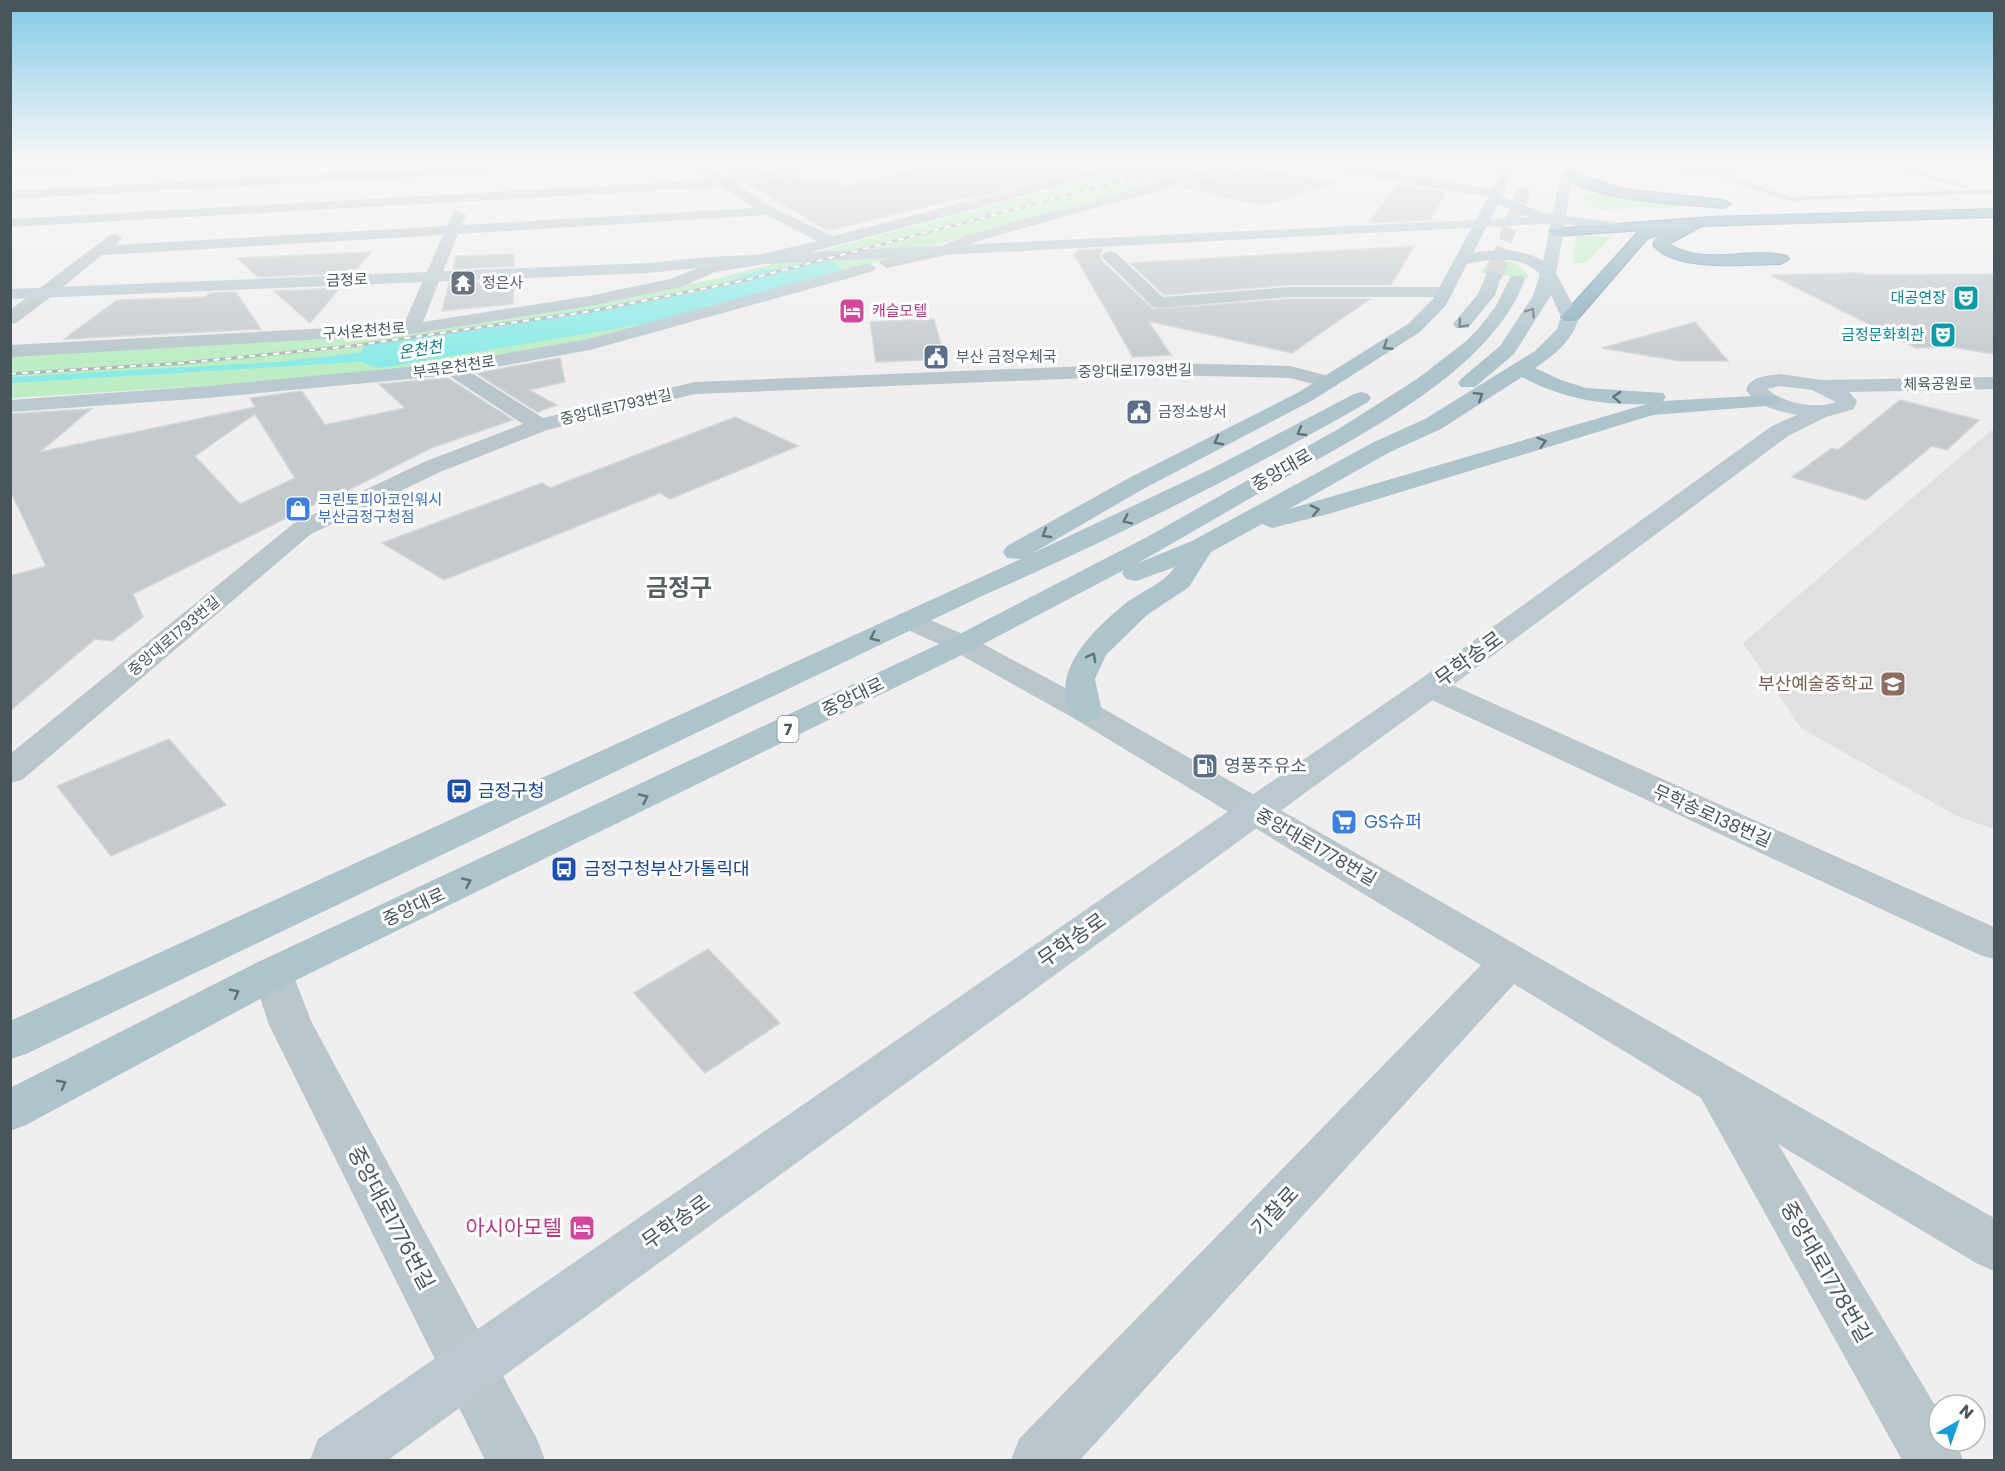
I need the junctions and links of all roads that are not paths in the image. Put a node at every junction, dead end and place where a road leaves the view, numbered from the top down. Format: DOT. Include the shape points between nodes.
graph roads {
  1 [pos="128,228"];
  2 [pos="492,228"];
  3 [pos="800,228"];
  4 [pos="886,228"];
  5 [pos="1010,228"];
  6 [pos="1513,228"];
  7 [pos="1557,228"];
  8 [pos="1665,228"];
  9 [pos="1687,228"];
  10 [pos="1477,229"];
  11 [pos="453,230"];
  12 [pos="850,237"];
  13 [pos="833,242"];
  14 [pos="955,249"];
  15 [pos="99,251"];
  16 [pos="1110,256"];
  17 [pos="1781,258"];
  18 [pos="880,260"];
  19 [pos="1462,261"];
  20 [pos="761,262"];
  21 [pos="648,268"];
  22 [pos="711,268"];
  23 [pos="1548,274"];
  24 [pos="431,277"];
  25 [pos="46,292"];
  26 [pos="1445,292"];
  27 [pos="10,294"];
  28 [pos="1570,317"];
  29 [pos="10,319"];
  30 [pos="411,329"];
  31 [pos="10,351"];
  32 [pos="452,369"];
  33 [pos="1523,369"];
  34 [pos="1329,382"];
  35 [pos="1995,383"];
  36 [pos="1881,385"];
  37 [pos="1820,386"];
  38 [pos="1845,398"];
  39 [pos="1772,405"];
  40 [pos="10,406"];
  41 [pos="1823,411"];
  42 [pos="540,425"];
  43 [pos="1380,448"];
  44 [pos="1238,527"];
  45 [pos="1202,547"];
  46 [pos="972,590"];
  47 [pos="1049,601"];
  48 [pos="909,620"];
  49 [pos="962,644"];
  50 [pos="1430,687"];
  51 [pos="1086,712"];
  52 [pos="10,772"];
  53 [pos="1254,811"];
  54 [pos="1995,944"];
  55 [pos="1510,962"];
  56 [pos="273,974"];
  57 [pos="10,1041"];
  58 [pos="1717,1083"];
  59 [pos="10,1111"];
  60 [pos="1995,1246"];
  61 [pos="470,1368"];
  62 [pos="339,1461"];
  63 [pos="516,1461"];
  64 [pos="1040,1461"];
  65 [pos="1934,1461"];
  1 -- 15 [label="street"];
  2 -- 11 [label="street"];
  3 -- 13 [label="street"];
  4 -- 12 [label="street"];
  5 -- 14 [label="street" via="973,238"];
  6 -- 10 [label="main road, 금정로"];
  7 -- 23 [label="main road"];
  8 -- 28 [label="highway" via="1646,233"];
  9 -- 17 [label="highway" via="1663,239 1661,245 1677,253 1711,259"];
  10 -- 14 [label="main road, 금정로"];
  10 -- 16 [label="main road, 금정로"];
  10 -- 19 [label="main road"];
  11 -- 15 [label="street"];
  11 -- 24 [label="street"];
  12 -- 13 [label="street"];
  12 -- 18 [label="main road" via="843,243 846,248"];
  13 -- 20 [label="street"];
  14 -- 18 [label="main road, 금정로"];
  14 -- 18 [label="street" via="935,255"];
  15 -- 25 [label="street"];
  16 -- 18 [label="main road, 금정로"];
  16 -- 26 [label="street" via="1159,303 1290,292"];
  18 -- 20 [label="main road, 금정로"];
  18 -- 20 [label="main road, 금정로" via="787,258"];
  18 -- 32 [label="main road, 부곡온천천로" via="590,344"];
  19 -- 23 [label="main road" via="1489,255 1514,256 1535,263"];
  19 -- 26 [label="main road"];
  20 -- 21 [label="main road, 금정로"];
  20 -- 22 [label="main road, 금정로"];
  21 -- 22 [label="main road, 금정로"];
  21 -- 24 [label="main road, 금정로"];
  22 -- 30 [label="street, 구서온천천로" via="675,283 589,301"];
  23 -- 28 [label="main road"];
  43 -- 23 [label="main road, one-way" via="1405,423 1469,382 1507,350 1542,296"];
  24 -- 25 [label="main road, 금정로"];
  24 -- 30 [label="street"];
  25 -- 27 [label="main road, 금정로"];
  25 -- 29 [label="street"];
  26 -- 34 [label="main road, one-way" via="1414,328"];
  28 -- 33 [label="main road" via="1566,332 1557,342"];
  30 -- 31 [label="street, 구서온천천로"];
  32 -- 40 [label="main road, 부곡온천천로"];
  32 -- 42 [label="street"];
  39 -- 33 [label="main road, one-way" via="1589,394 1560,387"];
  43 -- 33 [label="main road, one-way" via="1433,424"];
  34 -- 42 [label="street, 중앙대로1793번길" via="1290,372 1160,369 695,388"];
  34 -- 46 [label="main road, one-way" via="1010,555"];
  35 -- 36 [label="main road, 체육공원로"];
  36 -- 37 [label="main road, 체육공원로"];
  36 -- 38 [label="main road, 체육공원로"];
  37 -- 38 [label="main road"];
  37 -- 39 [label="main road" via="1785,380"];
  38 -- 41 [label="main road, 체육공원로" via="1848,404 1844,408"];
  39 -- 41 [label="main road, 무학송로"];
  44 -- 39 [label="main road, one-way" via="1323,508 1651,409 1700,404"];
  39 -- 50 [label="main road, 무학송로"];
  42 -- 52 [label="street, 중앙대로1793번길" via="432,467 302,529"];
  43 -- 44 [label="main road"];
  44 -- 45 [label="main road"];
  45 -- 47 [label="main road"];
  51 -- 45 [label="main road, one-way" via="1080,680 1093,651 1137,609 1179,581"];
  47 -- 46 [label="main road, 중앙대로 / 7, one-way" via="1409,395 1474,345 1511,298 1505,277 1447,341 1376,390 1275,447 1076,545"];
  46 -- 48 [label="main road, 중앙대로 / 7"];
  47 -- 49 [label="main road, 중앙대로 / 7"];
  48 -- 49 [label="street, 중앙대로1778번길"];
  48 -- 57 [label="main road, 중앙대로 / 7, one-way"];
  49 -- 51 [label="street, 중앙대로1778번길"];
  56 -- 49 [label="main road, 중앙대로 / 7, one-way"];
  50 -- 53 [label="main road, 무학송로"];
  50 -- 54 [label="street, 무학송로138번길"];
  51 -- 53 [label="street, 중앙대로1778번길"];
  53 -- 55 [label="street, 중앙대로1778번길"];
  53 -- 61 [label="main road, 무학송로"];
  55 -- 58 [label="street, 중앙대로1778번길"];
  55 -- 64 [label="street, 기찰로"];
  59 -- 56 [label="main road, 중앙대로 / 7, one-way"];
  56 -- 61 [label="street, 중앙대로1776번길" via="291,1025"];
  58 -- 60 [label="street, 중앙대로1778번길"];
  58 -- 65 [label="street, 중앙대로1778번길"];
  61 -- 62 [label="main road, 무학송로"];
  61 -- 63 [label="street, 중앙대로1776번길"];
}
